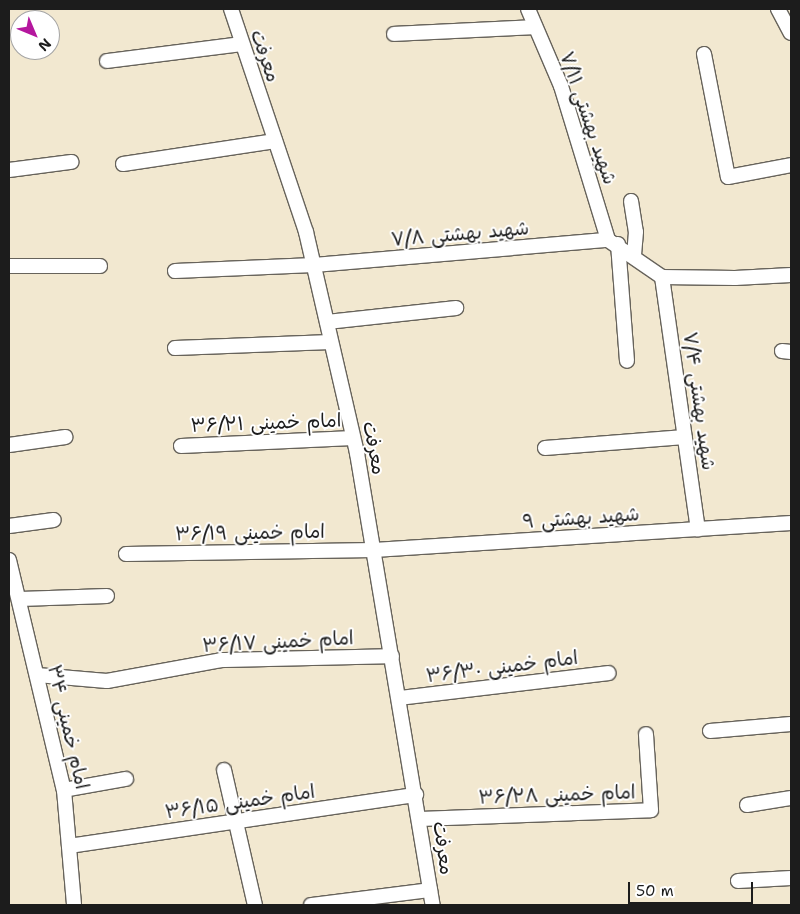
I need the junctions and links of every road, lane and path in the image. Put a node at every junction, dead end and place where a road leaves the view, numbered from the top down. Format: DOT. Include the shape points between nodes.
graph roads {
  1 [pos="231,9"];
  2 [pos="528,9"];
  3 [pos="778,9"];
  4 [pos="535,27"];
  5 [pos="791,33"];
  6 [pos="394,34"];
  7 [pos="240,44"];
  8 [pos="704,54"];
  9 [pos="107,60"];
  10 [pos="275,141"];
  11 [pos="71,162"];
  12 [pos="123,164"];
  13 [pos="791,165"];
  14 [pos="9,170"];
  15 [pos="632,201"];
  16 [pos="613,242"];
  17 [pos="634,256"];
  18 [pos="314,265"];
  19 [pos="9,266"];
  20 [pos="100,266"];
  21 [pos="175,271"];
  22 [pos="791,275"];
  23 [pos="662,277"];
  24 [pos="456,308"];
  25 [pos="327,322"];
  26 [pos="331,342"];
  27 [pos="175,348"];
  28 [pos="627,361"];
  29 [pos="65,437"];
  30 [pos="685,437"];
  31 [pos="354,438"];
  32 [pos="9,445"];
  33 [pos="181,446"];
  34 [pos="545,448"];
  35 [pos="54,520"];
  36 [pos="791,524"];
  37 [pos="9,526"];
  38 [pos="698,529"];
  39 [pos="374,550"];
  40 [pos="126,554"];
  41 [pos="9,560"];
  42 [pos="107,596"];
  43 [pos="20,599"];
  44 [pos="392,656"];
  45 [pos="609,673"];
  46 [pos="37,675"];
  47 [pos="399,698"];
  48 [pos="791,724"];
  49 [pos="710,731"];
  50 [pos="646,734"];
  51 [pos="224,770"];
  52 [pos="126,780"];
  53 [pos="64,790"];
  54 [pos="416,795"];
  55 [pos="791,798"];
  56 [pos="747,805"];
  57 [pos="420,819"];
  58 [pos="236,822"];
  59 [pos="69,846"];
  60 [pos="791,878"];
  61 [pos="738,881"];
  62 [pos="430,890"];
  63 [pos="74,905"];
  64 [pos="255,905"];
  65 [pos="311,905"];
  66 [pos="432,905"];
  1 -- 7 [label="street, معرفت"];
  2 -- 4 [label="street, شهید بهشتی ۷/۱۱"];
  3 -- 5 [label="street"];
  4 -- 6 [label="street"];
  4 -- 16 [label="street, شهید بهشتی ۷/۱۱" via="561,86"];
  7 -- 9 [label="street"];
  7 -- 10 [label="street, معرفت"];
  8 -- 13 [label="street" via="728,177"];
  10 -- 12 [label="street"];
  10 -- 18 [label="street, معرفت"];
  11 -- 14 [label="street"];
  15 -- 17 [label="street" via="636,232"];
  16 -- 17 [label="street"];
  16 -- 18 [label="street, شهید بهشتی ۷/۸"];
  16 -- 28 [label="street, شهید بهشتی ۷/۱۱"];
  17 -- 23 [label="street"];
  18 -- 21 [label="street, شهید بهشتی ۷/۸"];
  18 -- 25 [label="street, معرفت"];
  19 -- 20 [label="street"];
  22 -- 23 [label="street"];
  23 -- 30 [label="street, شهید بهشتی ۷/۴"];
  24 -- 25 [label="street"];
  25 -- 26 [label="street, معرفت"];
  26 -- 27 [label="street"];
  26 -- 31 [label="street, معرفت"];
  29 -- 32 [label="street"];
  30 -- 34 [label="street"];
  30 -- 38 [label="street, شهید بهشتی ۷/۴"];
  31 -- 33 [label="street, امام خمینی ۳۶/۲۱"];
  31 -- 39 [label="street, معرفت"];
  35 -- 37 [label="street"];
  36 -- 38 [label="street, شهید بهشتی ۹"];
  38 -- 39 [label="street, شهید بهشتی ۹"];
  39 -- 40 [label="street, امام خمینی ۳۶/۱۹"];
  39 -- 44 [label="street, معرفت"];
  41 -- 43 [label="street, امام خمینی ۳۴"];
  42 -- 43 [label="street"];
  43 -- 46 [label="street, امام خمینی ۳۴"];
  44 -- 46 [label="street, امام خمینی ۳۶/۱۷" via="221,660 107,681"];
  44 -- 47 [label="street, معرفت"];
  45 -- 47 [label="street, امام خمینی ۳۶/۳۰"];
  46 -- 53 [label="street, امام خمینی ۳۴"];
  47 -- 54 [label="street, معرفت"];
  48 -- 49 [label="street"];
  50 -- 57 [label="street, امام خمینی ۳۶/۲۸" via="650,810"];
  51 -- 58 [label="street"];
  52 -- 53 [label="street"];
  53 -- 59 [label="street, امام خمینی ۳۴"];
  54 -- 57 [label="street, معرفت"];
  54 -- 58 [label="street, امام خمینی ۳۶/۱۵"];
  55 -- 56 [label="street"];
  57 -- 62 [label="street, معرفت"];
  58 -- 59 [label="street, امام خمینی ۳۶/۱۵"];
  58 -- 64 [label="street"];
  59 -- 63 [label="street, امام خمینی ۳۴"];
  60 -- 61 [label="street"];
  62 -- 65 [label="street"];
  62 -- 66 [label="street, معرفت"];
}
